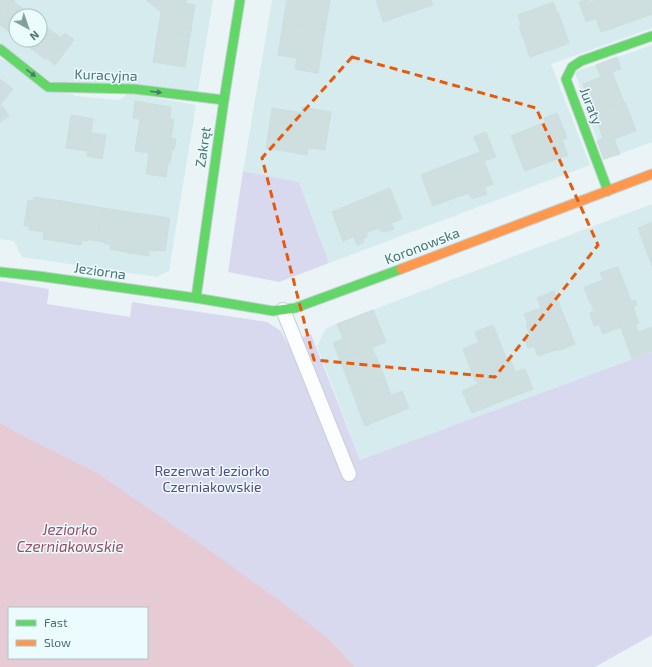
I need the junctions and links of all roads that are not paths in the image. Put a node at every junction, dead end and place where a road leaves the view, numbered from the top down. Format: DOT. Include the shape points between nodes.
graph roads {
  1 [pos="240,0"];
  2 [pos="652,36"];
  3 [pos="0,49"];
  4 [pos="224,100"];
  5 [pos="652,174"];
  6 [pos="608,191"];
  7 [pos="0,272"];
  8 [pos="196,298"];
  9 [pos="283,310"];
  10 [pos="349,474"];
  1 -- 4 [label="street, Zakręt"];
  2 -- 6 [label="street, Juraty" via="581,61 572,67 566,79"];
  3 -- 4 [label="street, Kuracyjna, one-way" via="48,86 134,89"];
  4 -- 8 [label="street, Zakręt"];
  5 -- 6 [label="street, Koronowska"];
  6 -- 9 [label="street, Koronowska" via="307,304"];
  7 -- 8 [label="street, Jeziorna"];
  8 -- 9 [label="street, Koronowska" via="257,309"];
  9 -- 10 [label="lane"];
}
